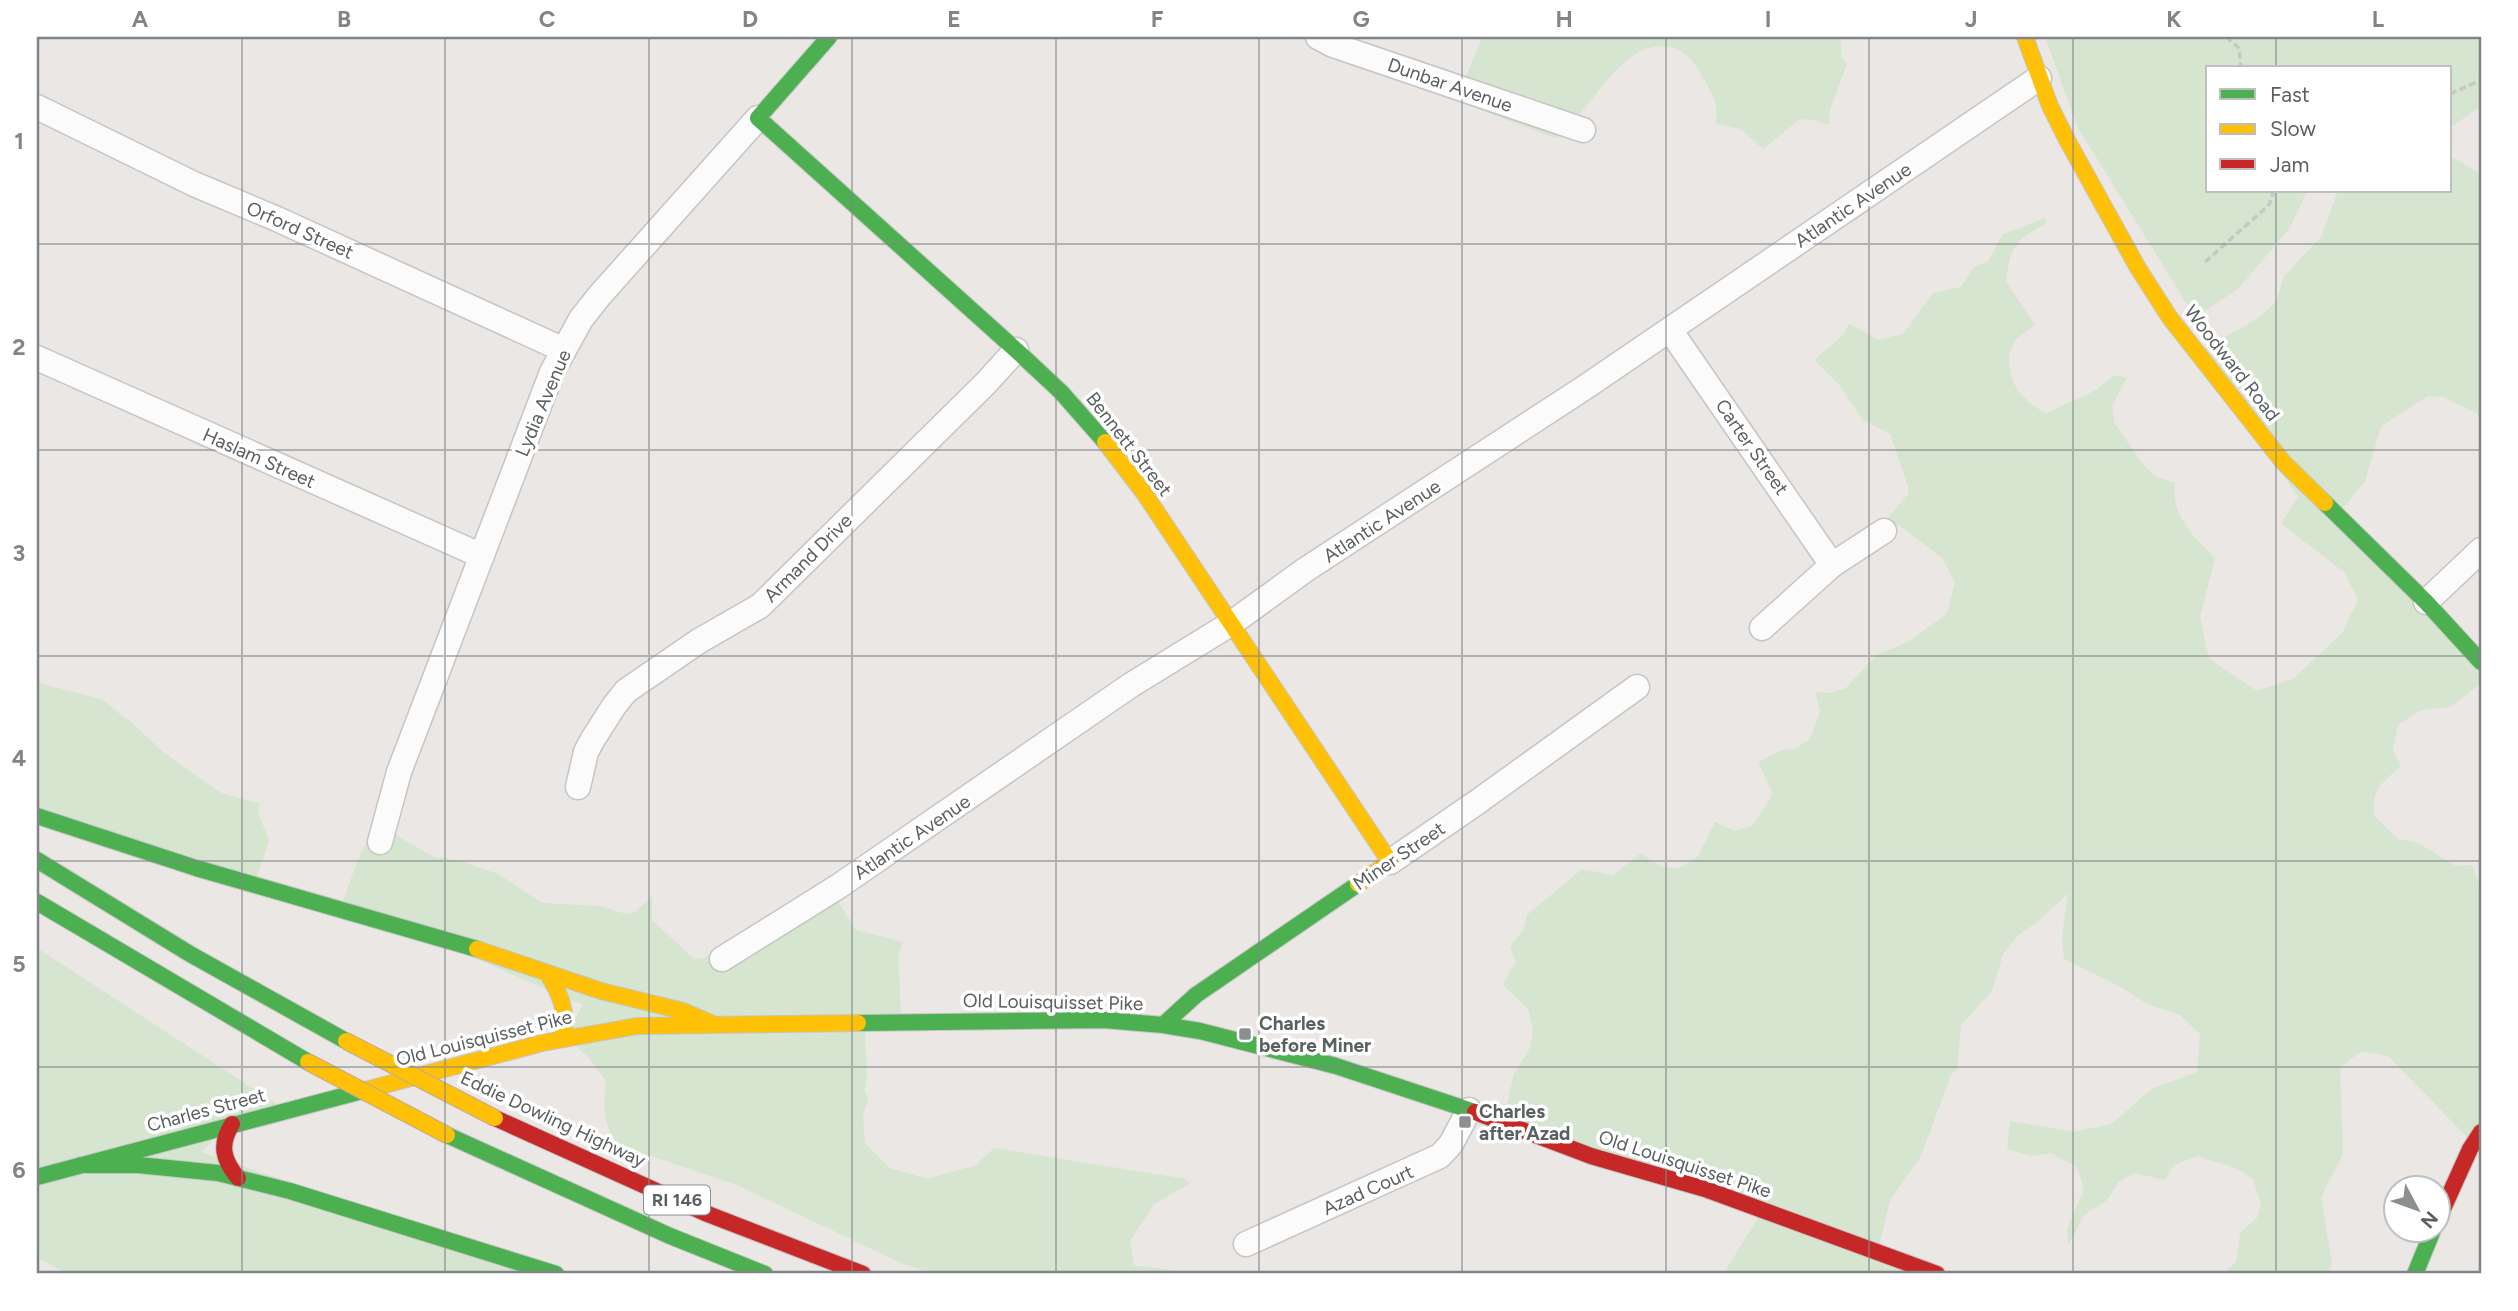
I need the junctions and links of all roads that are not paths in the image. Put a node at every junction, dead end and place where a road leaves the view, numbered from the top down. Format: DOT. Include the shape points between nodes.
graph roads {
  1 [pos="830,37"];
  2 [pos="1318,37"];
  3 [pos="2025,37"];
  4 [pos="2039,78"];
  5 [pos="37,107"];
  6 [pos="758,118"];
  7 [pos="1583,130"];
  8 [pos="1670,330"];
  9 [pos="564,350"];
  10 [pos="1016,351"];
  11 [pos="37,358"];
  12 [pos="1884,531"];
  13 [pos="2481,550"];
  14 [pos="482,556"];
  15 [pos="1832,565"];
  16 [pos="2426,602"];
  17 [pos="1232,623"];
  18 [pos="1762,628"];
  19 [pos="2481,662"];
  20 [pos="1637,687"];
  21 [pos="578,787"];
  22 [pos="37,816"];
  23 [pos="380,842"];
  24 [pos="37,860"];
  25 [pos="1390,862"];
  26 [pos="37,902"];
  27 [pos="722,960"];
  28 [pos="546,972"];
  29 [pos="713,1024"];
  30 [pos="1163,1025"];
  31 [pos="563,1039"];
  32 [pos="387,1084"];
  33 [pos="1469,1110"];
  34 [pos="232,1124"];
  35 [pos="2481,1132"];
  36 [pos="81,1165"];
  37 [pos="37,1177"];
  38 [pos="238,1178"];
  39 [pos="2452,1189"];
  40 [pos="1245,1244"];
  41 [pos="2427,1244"];
  42 [pos="556,1274"];
  43 [pos="765,1274"];
  44 [pos="863,1274"];
  45 [pos="1937,1274"];
  46 [pos="2415,1274"];
  1 -- 6 [label="main road, Lydia Avenue"];
  2 -- 7 [label="street, Dunbar Avenue"];
  3 -- 4 [label="main road, Woodward Road"];
  4 -- 8 [label="street, Atlantic Avenue"];
  4 -- 16 [label="main road, Woodward Road" via="2089,181 2176,327 2283,462"];
  5 -- 9 [label="street, Orford Street" via="194,184"];
  6 -- 9 [label="street, Lydia Avenue" via="600,295"];
  6 -- 10 [label="main road, Bennett Street"];
  8 -- 15 [label="street, Carter Street"];
  8 -- 17 [label="street, Atlantic Avenue"];
  9 -- 14 [label="street, Lydia Avenue"];
  10 -- 17 [label="main road, Bennett Street" via="1100,435"];
  10 -- 21 [label="street, Armand Drive" via="760,606 626,691 586,752"];
  11 -- 14 [label="street, Haslam Street"];
  12 -- 15 [label="street"];
  13 -- 16 [label="street"];
  14 -- 23 [label="street, Lydia Avenue" via="399,772"];
  15 -- 18 [label="street"];
  16 -- 19 [label="main road, Woodward Road"];
  17 -- 25 [label="main road, Bennett Street"];
  17 -- 27 [label="street, Atlantic Avenue" via="1131,685 943,816"];
  20 -- 25 [label="street, Miner Street"];
  22 -- 28 [label="main road"];
  24 -- 44 [label="main road, Eddie Dowling Highway / RI 146, bridge" via="222,973 495,1118 705,1213"];
  25 -- 30 [label="main road, Miner Street" via="1196,995"];
  26 -- 43 [label="main road, RI 146, bridge" via="308,1062 447,1135"];
  28 -- 29 [label="main road"];
  28 -- 31 [label="main road" via="566,1008"];
  29 -- 30 [label="main road, Old Louisquisset Pike" via="1104,1020"];
  29 -- 31 [label="main road, Old Louisquisset Pike" via="637,1026"];
  30 -- 33 [label="main road, Old Louisquisset Pike" via="1336,1066"];
  31 -- 32 [label="main road, Old Louisquisset Pike"];
  32 -- 34 [label="main road, Charles Street"];
  33 -- 40 [label="street, Azad Court" via="1440,1156"];
  33 -- 45 [label="main road, Old Louisquisset Pike"];
  34 -- 36 [label="main road, Charles Street"];
  34 -- 38 [label="main road" via="225,1134 223,1155"];
  35 -- 39 [label="main road"];
  36 -- 37 [label="main road, Charles Street"];
  36 -- 38 [label="main road" via="138,1165"];
  38 -- 42 [label="main road"];
  41 -- 46 [label="main road"];
}
